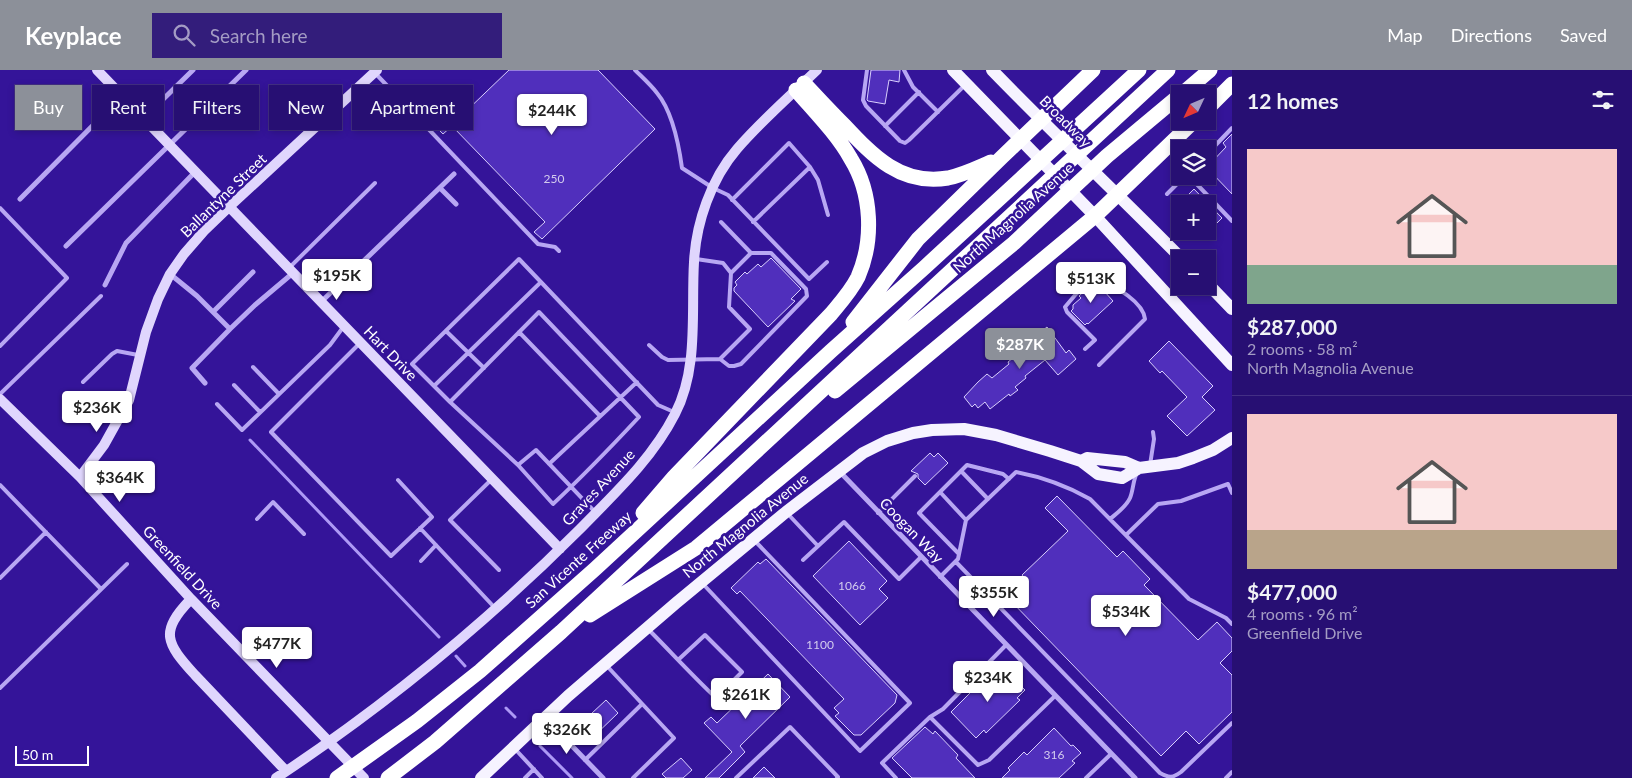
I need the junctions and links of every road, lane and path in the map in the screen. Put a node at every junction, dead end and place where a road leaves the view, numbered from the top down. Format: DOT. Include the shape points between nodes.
graph roads {
  1 [pos="193,70"];
  2 [pos="246,70"];
  3 [pos="635,70"];
  4 [pos="817,70"];
  5 [pos="867,70"];
  6 [pos="904,70"];
  7 [pos="953,70"];
  8 [pos="992,70"];
  9 [pos="1093,70"];
  10 [pos="1139,70"];
  11 [pos="1168,70"];
  12 [pos="1210,70"];
  13 [pos="101,71"];
  14 [pos="376,71"];
  15 [pos="966,83"];
  16 [pos="113,85"];
  17 [pos="1192,85"];
  18 [pos="800,86"];
  19 [pos="1229,88"];
  20 [pos="919,92"];
  21 [pos="164,98"];
  22 [pos="1216,100"];
  23 [pos="1171,102"];
  24 [pos="938,112"];
  25 [pos="885,126"];
  26 [pos="92,127"];
  27 [pos="1232,128"];
  28 [pos="156,130"];
  29 [pos="1185,130"];
  30 [pos="169,144"];
  31 [pos="1216,145"];
  32 [pos="1002,157"];
  33 [pos="810,167"];
  34 [pos="196,172"];
  35 [pos="454,174"];
  36 [pos="376,183"];
  37 [pos="1176,185"];
  38 [pos="1198,185"];
  39 [pos="440,188"];
  40 [pos="713,188"];
  41 [pos="1118,194"];
  42 [pos="1166,194"];
  43 [pos="20,199"];
  44 [pos="732,200"];
  45 [pos="456,204"];
  46 [pos="229,207"];
  47 [pos="0,208"];
  48 [pos="828,215"];
  49 [pos="1095,216"];
  50 [pos="1232,221"];
  51 [pos="721,222"];
  52 [pos="753,222"];
  53 [pos="66,246"];
  54 [pos="1173,250"];
  55 [pos="559,251"];
  56 [pos="751,253"];
  57 [pos="694,259"];
  58 [pos="827,262"];
  59 [pos="291,271"];
  60 [pos="253,272"];
  61 [pos="731,273"];
  62 [pos="170,274"];
  63 [pos="541,282"];
  64 [pos="105,285"];
  65 [pos="1216,292"];
  66 [pos="101,296"];
  67 [pos="321,302"];
  68 [pos="1232,309"];
  69 [pos="213,312"];
  70 [pos="344,326"];
  71 [pos="230,329"];
  72 [pos="446,331"];
  73 [pos="519,332"];
  74 [pos="360,343"];
  75 [pos="0,346"];
  76 [pos="649,346"];
  77 [pos="1084,349"];
  78 [pos="831,351"];
  79 [pos="468,353"];
  80 [pos="140,356"];
  81 [pos="720,359"];
  82 [pos="690,360"];
  83 [pos="1100,365"];
  84 [pos="1232,365"];
  85 [pos="253,367"];
  86 [pos="484,368"];
  87 [pos="83,382"];
  88 [pos="637,382"];
  89 [pos="205,383"];
  90 [pos="234,385"];
  91 [pos="434,386"];
  92 [pos="0,394"];
  93 [pos="279,394"];
  94 [pos="620,397"];
  95 [pos="0,399"];
  96 [pos="450,402"];
  97 [pos="216,404"];
  98 [pos="260,412"];
  99 [pos="676,413"];
  100 [pos="600,416"];
  101 [pos="1153,432"];
  102 [pos="1232,438"];
  103 [pos="549,464"];
  104 [pos="518,465"];
  105 [pos="1144,468"];
  106 [pos="961,471"];
  107 [pos="839,472"];
  108 [pos="915,476"];
  109 [pos="80,477"];
  110 [pos="492,479"];
  111 [pos="1008,479"];
  112 [pos="398,480"];
  113 [pos="1230,483"];
  114 [pos="0,485"];
  115 [pos="571,487"];
  116 [pos="940,492"];
  117 [pos="1232,493"];
  118 [pos="706,497"];
  119 [pos="988,499"];
  120 [pos="786,512"];
  121 [pos="596,513"];
  122 [pos="878,513"];
  123 [pos="257,519"];
  124 [pos="1110,519"];
  125 [pos="966,520"];
  126 [pos="420,528"];
  127 [pos="46,532"];
  128 [pos="304,534"];
  129 [pos="1126,535"];
  130 [pos="754,539"];
  131 [pos="436,545"];
  132 [pos="818,546"];
  133 [pos="560,549"];
  134 [pos="958,553"];
  135 [pos="920,557"];
  136 [pos="803,560"];
  137 [pos="421,561"];
  138 [pos="956,562"];
  139 [pos="127,564"];
  140 [pos="595,569"];
  141 [pos="499,570"];
  142 [pos="940,577"];
  143 [pos="0,578"];
  144 [pos="701,582"];
  145 [pos="101,589"];
  146 [pos="191,599"];
  147 [pos="495,608"];
  148 [pos="1232,624"];
  149 [pos="647,628"];
  150 [pos="561,632"];
  151 [pos="1006,645"];
  152 [pos="678,660"];
  153 [pos="604,664"];
  154 [pos="0,688"];
  155 [pos="1055,696"];
  156 [pos="641,705"];
  157 [pos="930,717"];
  158 [pos="544,718"];
  159 [pos="1232,722"];
  160 [pos="514,748"];
  161 [pos="1111,754"];
  162 [pos="585,760"];
  163 [pos="534,769"];
  164 [pos="286,771"];
  165 [pos="1232,772"];
  166 [pos="276,778"];
  167 [pos="336,778"];
  168 [pos="364,778"];
  169 [pos="388,778"];
  170 [pos="481,778"];
  171 [pos="525,778"];
  172 [pos="542,778"];
  173 [pos="603,778"];
  174 [pos="633,778"];
  175 [pos="736,778"];
  176 [pos="837,778"];
  177 [pos="896,778"];
  178 [pos="1086,778"];
  179 [pos="1135,778"];
  180 [pos="1226,778"];
  1 -- 21 [label="street"];
  2 -- 30 [label="street"];
  3 -- 40 [label="lane" via="662,101 678,145 682,168"];
  4 -- 18 [label="main road, Graves Avenue"];
  5 -- 25 [label="lane" via="863,100"];
  6 -- 20 [label="lane"];
  7 -- 15 [label="main road"];
  8 -- 41 [label="main road, Broadway"];
  9 -- 32 [label="highway"];
  10 -- 78 [label="highway"];
  11 -- 118 [label="highway"];
  12 -- 17 [label="highway, North Magnolia Avenue"];
  13 -- 16 [label="main road, Hart Drive"];
  14 -- 46 [label="main road, Ballantyne Street"];
  14 -- 55 [label="lane" via="538,244 555,247"];
  15 -- 24 [label="lane"];
  15 -- 49 [label="main road"];
  18 -- 32 [label="highway" via="863,146 898,172 932,180 947,178 962,175"];
  18 -- 40 [label="main road, Graves Avenue" via="736,150"];
  18 -- 140 [label="highway" via="851,157 861,177 868,221 867,243 857,277 831,314 674,477"];
  19 -- 22 [label="highway"];
  20 -- 24 [label="lane"];
  20 -- 25 [label="lane"];
  23 -- 118 [label="highway, North Magnolia Avenue" via="1107,156 1006,250"];
  24 -- 25 [label="lane" via="905,143"];
  26 -- 43 [label="street"];
  27 -- 31 [label="lane"];
  28 -- 30 [label="main road, Hart Drive"];
  29 -- 41 [label="highway"];
  30 -- 34 [label="main road, Hart Drive"];
  30 -- 53 [label="street"];
  32 -- 78 [label="highway" via="918,239"];
  33 -- 44 [label="lane" via="789,143"];
  33 -- 48 [label="lane" via="818,180"];
  33 -- 52 [label="lane"];
  34 -- 46 [label="main road, Hart Drive"];
  34 -- 64 [label="street" via="126,243"];
  35 -- 39 [label="street"];
  36 -- 59 [label="lane"];
  37 -- 42 [label="lane"];
  38 -- 50 [label="lane"];
  39 -- 45 [label="street"];
  39 -- 67 [label="street"];
  40 -- 44 [label="lane"];
  40 -- 57 [label="main road, Graves Avenue" via="700,223"];
  41 -- 49 [label="highway"];
  41 -- 54 [label="main road, Broadway"];
  44 -- 52 [label="lane"];
  46 -- 59 [label="main road, Hart Drive"];
  46 -- 62 [label="main road, Ballantyne Street" via="204,231"];
  47 -- 75 [label="lane" via="68,278"];
  49 -- 84 [label="main road"];
  49 -- 150 [label="highway" via="696,548"];
  51 -- 56 [label="lane"];
  52 -- 58 [label="lane" via="809,279"];
  56 -- 61 [label="lane"];
  56 -- 81 [label="lane" via="771,253 806,289 807,296 741,364 729,366"];
  57 -- 61 [label="lane" via="723,263"];
  57 -- 82 [label="main road, Graves Avenue"];
  59 -- 67 [label="main road, Hart Drive"];
  59 -- 71 [label="street"];
  60 -- 69 [label="street"];
  61 -- 81 [label="lane" via="729,307 750,329"];
  62 -- 69 [label="street"];
  62 -- 80 [label="main road, Ballantyne Street" via="158,299"];
  63 -- 72 [label="lane" via="519,259"];
  63 -- 79 [label="lane"];
  63 -- 88 [label="lane"];
  65 -- 68 [label="main road"];
  66 -- 92 [label="lane"];
  67 -- 70 [label="main road, Hart Drive"];
  69 -- 71 [label="street"];
  70 -- 74 [label="main road, Hart Drive"];
  70 -- 93 [label="lane" via="330,345"];
  71 -- 89 [label="street" via="192,368"];
  72 -- 79 [label="lane"];
  72 -- 91 [label="lane" via="412,364"];
  73 -- 86 [label="lane"];
  73 -- 94 [label="lane" via="539,312"];
  73 -- 100 [label="lane"];
  74 -- 110 [label="main road, Hart Drive"];
  74 -- 126 [label="lane" via="271,432 391,556"];
  76 -- 82 [label="lane" via="668,360"];
  77 -- 83 [label="lane" via="1095,340 1065,307 1092,277 1096,277 1134,301 1145,316"];
  78 -- 140 [label="highway, San Vicente Freeway"];
  79 -- 86 [label="lane"];
  79 -- 91 [label="lane"];
  80 -- 87 [label="lane" via="112,354"];
  80 -- 109 [label="main road, Ballantyne Street" via="129,400 104,445"];
  81 -- 82 [label="lane"];
  82 -- 99 [label="main road, Graves Avenue" via="684,394"];
  85 -- 93 [label="lane"];
  86 -- 96 [label="lane"];
  88 -- 94 [label="lane"];
  88 -- 99 [label="lane" via="658,405"];
  90 -- 98 [label="lane"];
  91 -- 96 [label="lane"];
  93 -- 98 [label="lane"];
  94 -- 100 [label="lane"];
  94 -- 115 [label="lane" via="639,417"];
  95 -- 109 [label="main road, Greenfield Drive"];
  96 -- 104 [label="lane"];
  97 -- 98 [label="lane" via="242,430"];
  99 -- 121 [label="main road, Graves Avenue" via="641,466"];
  100 -- 103 [label="lane"];
  101 -- 105 [label="lane" via="1154,439"];
  102 -- 105 [label="main road, North Magnolia Avenue" via="1193,458"];
  103 -- 104 [label="lane" via="536,450"];
  103 -- 115 [label="lane"];
  104 -- 115 [label="lane" via="554,504"];
  105 -- 107 [label="main road, North Magnolia Avenue" via="1125,462 1087,458 1082,461 996,435 932,430 887,441 863,453"];
  105 -- 124 [label="lane" via="1133,483 1130,499"];
  106 -- 111 [label="lane" via="967,465 1003,474"];
  106 -- 116 [label="lane"];
  106 -- 119 [label="lane"];
  107 -- 120 [label="main road, North Magnolia Avenue"];
  107 -- 122 [label="street, Coogan Way"];
  108 -- 122 [label="lane"];
  109 -- 146 [label="main road, Greenfield Drive"];
  110 -- 133 [label="main road, Hart Drive"];
  110 -- 141 [label="lane" via="450,520"];
  111 -- 119 [label="lane"];
  111 -- 124 [label="lane" via="1016,472 1074,490 1090,499"];
  112 -- 126 [label="lane" via="432,517"];
  113 -- 117 [label="lane"];
  113 -- 129 [label="lane" via="1181,501 1158,504"];
  114 -- 127 [label="lane"];
  115 -- 121 [label="lane"];
  116 -- 125 [label="lane"];
  116 -- 134 [label="lane" via="919,513"];
  118 -- 150 [label="highway"];
  119 -- 125 [label="lane"];
  120 -- 130 [label="main road, North Magnolia Avenue"];
  120 -- 132 [label="lane"];
  121 -- 133 [label="main road, Graves Avenue"];
  122 -- 135 [label="street, Coogan Way"];
  123 -- 128 [label="lane" via="273,502"];
  124 -- 129 [label="lane"];
  125 -- 134 [label="lane"];
  126 -- 131 [label="lane"];
  127 -- 143 [label="lane"];
  127 -- 145 [label="lane"];
  129 -- 148 [label="lane" via="1189,599"];
  130 -- 144 [label="main road, North Magnolia Avenue"];
  130 -- 144 [label="lane" via="910,703 860,751"];
  131 -- 137 [label="lane"];
  131 -- 147 [label="lane"];
  132 -- 135 [label="lane" via="844,522 898,579"];
  132 -- 136 [label="lane"];
  133 -- 147 [label="main road, Graves Avenue"];
  134 -- 138 [label="lane"];
  135 -- 142 [label="street, Coogan Way"];
  138 -- 142 [label="lane"];
  138 -- 159 [label="lane" via="1160,773 1173,777 1181,772"];
  139 -- 145 [label="lane"];
  140 -- 167 [label="highway, San Vicente Freeway" via="480,671 417,721"];
  142 -- 151 [label="street, Coogan Way"];
  144 -- 149 [label="main road, North Magnolia Avenue"];
  145 -- 154 [label="lane"];
  146 -- 164 [label="main road" via="176,615 171,627 170,639 176,651"];
  146 -- 168 [label="main road, Greenfield Drive"];
  147 -- 164 [label="main road, Graves Avenue" via="421,671"];
  149 -- 152 [label="lane"];
  149 -- 153 [label="main road, North Magnolia Avenue"];
  150 -- 169 [label="highway" via="435,742"];
  151 -- 155 [label="street, Coogan Way"];
  151 -- 157 [label="lane" via="944,709"];
  152 -- 152 [label="lane" via="712,694 719,695 742,672 705,635"];
  153 -- 156 [label="lane"];
  153 -- 158 [label="main road, North Magnolia Avenue"];
  155 -- 157 [label="lane" via="989,760 978,765"];
  155 -- 161 [label="street, Coogan Way"];
  156 -- 162 [label="lane"];
  156 -- 174 [label="lane" via="674,738"];
  157 -- 177 [label="lane" via="882,763"];
  158 -- 160 [label="main road, North Magnolia Avenue"];
  158 -- 162 [label="street"];
  160 -- 163 [label="lane"];
  160 -- 170 [label="main road, North Magnolia Avenue"];
  161 -- 178 [label="lane"];
  161 -- 179 [label="street, Coogan Way"];
  162 -- 173 [label="street"];
  163 -- 171 [label="lane"];
  163 -- 172 [label="lane"];
  164 -- 166 [label="main road, Graves Avenue"];
  165 -- 180 [label="lane"];
  175 -- 176 [label="lane" via="790,727"];
}
